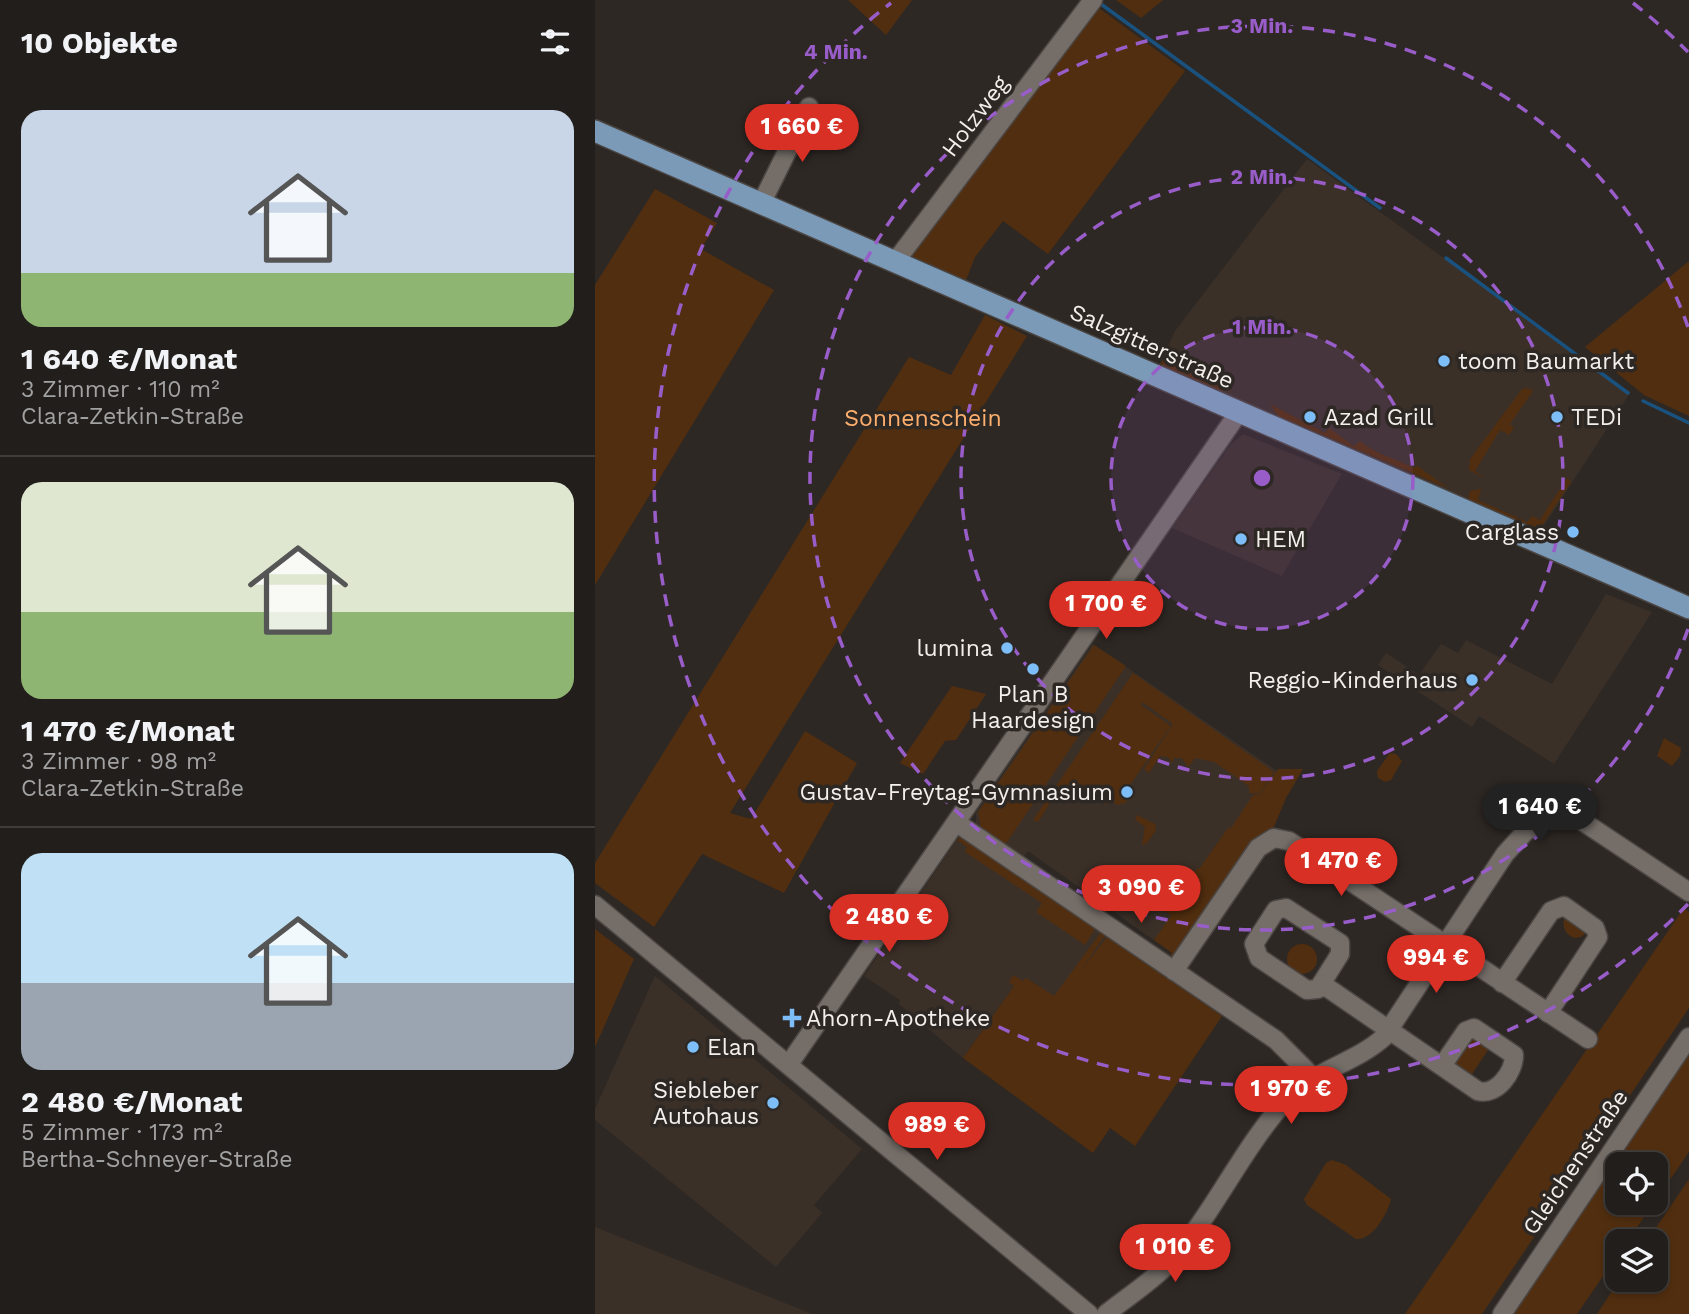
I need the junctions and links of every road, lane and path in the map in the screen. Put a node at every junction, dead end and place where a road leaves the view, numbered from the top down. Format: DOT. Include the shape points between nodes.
graph roads {
  1 [pos="1093,0"];
  2 [pos="809,107"];
  3 [pos="595,131"];
  4 [pos="761,204"];
  5 [pos="895,262"];
  6 [pos="1239,412"];
  7 [pos="1689,608"];
  8 [pos="957,823"];
  9 [pos="1689,892"];
  10 [pos="595,905"];
  11 [pos="1446,946"];
  12 [pos="1174,971"];
  13 [pos="1502,983"];
  14 [pos="1322,984"];
  15 [pos="1548,1013"];
  16 [pos="1390,1029"];
  17 [pos="1689,1037"];
  18 [pos="1588,1039"];
  19 [pos="789,1064"];
  20 [pos="1442,1066"];
  21 [pos="1313,1077"];
  22 [pos="1089,1314"];
  23 [pos="1105,1314"];
  24 [pos="1502,1314"];
  1 -- 5 [label="street, Holzweg"];
  2 -- 4 [label="street"];
  3 -- 4 [label="main road, Salzgitterstraße"];
  4 -- 5 [label="main road, Salzgitterstraße"];
  5 -- 6 [label="main road, Salzgitterstraße"];
  6 -- 7 [label="main road, Salzgitterstraße"];
  6 -- 8 [label="street"];
  8 -- 12 [label="street"];
  8 -- 19 [label="street"];
  9 -- 11 [label="street" via="1579,819 1556,814 1533,826 1511,848"];
  10 -- 19 [label="street"];
  11 -- 12 [label="street" via="1289,841 1274,838 1258,848"];
  11 -- 13 [label="street"];
  11 -- 16 [label="street"];
  12 -- 21 [label="street" via="1276,1040"];
  13 -- 15 [label="street"];
  13 -- 15 [label="street" via="1551,911 1564,906 1595,928 1598,937"];
  14 -- 14 [label="street" via="1340,954 1339,943 1286,908 1276,910 1254,944 1259,958 1307,990"];
  14 -- 16 [label="street"];
  15 -- 18 [label="street"];
  16 -- 20 [label="street"];
  16 -- 21 [label="street" via="1362,1054"];
  17 -- 24 [label="street, Gleichenstraße"];
  19 -- 22 [label="street"];
  21 -- 23 [label="street" via="1259,1135 1173,1259"];
}
